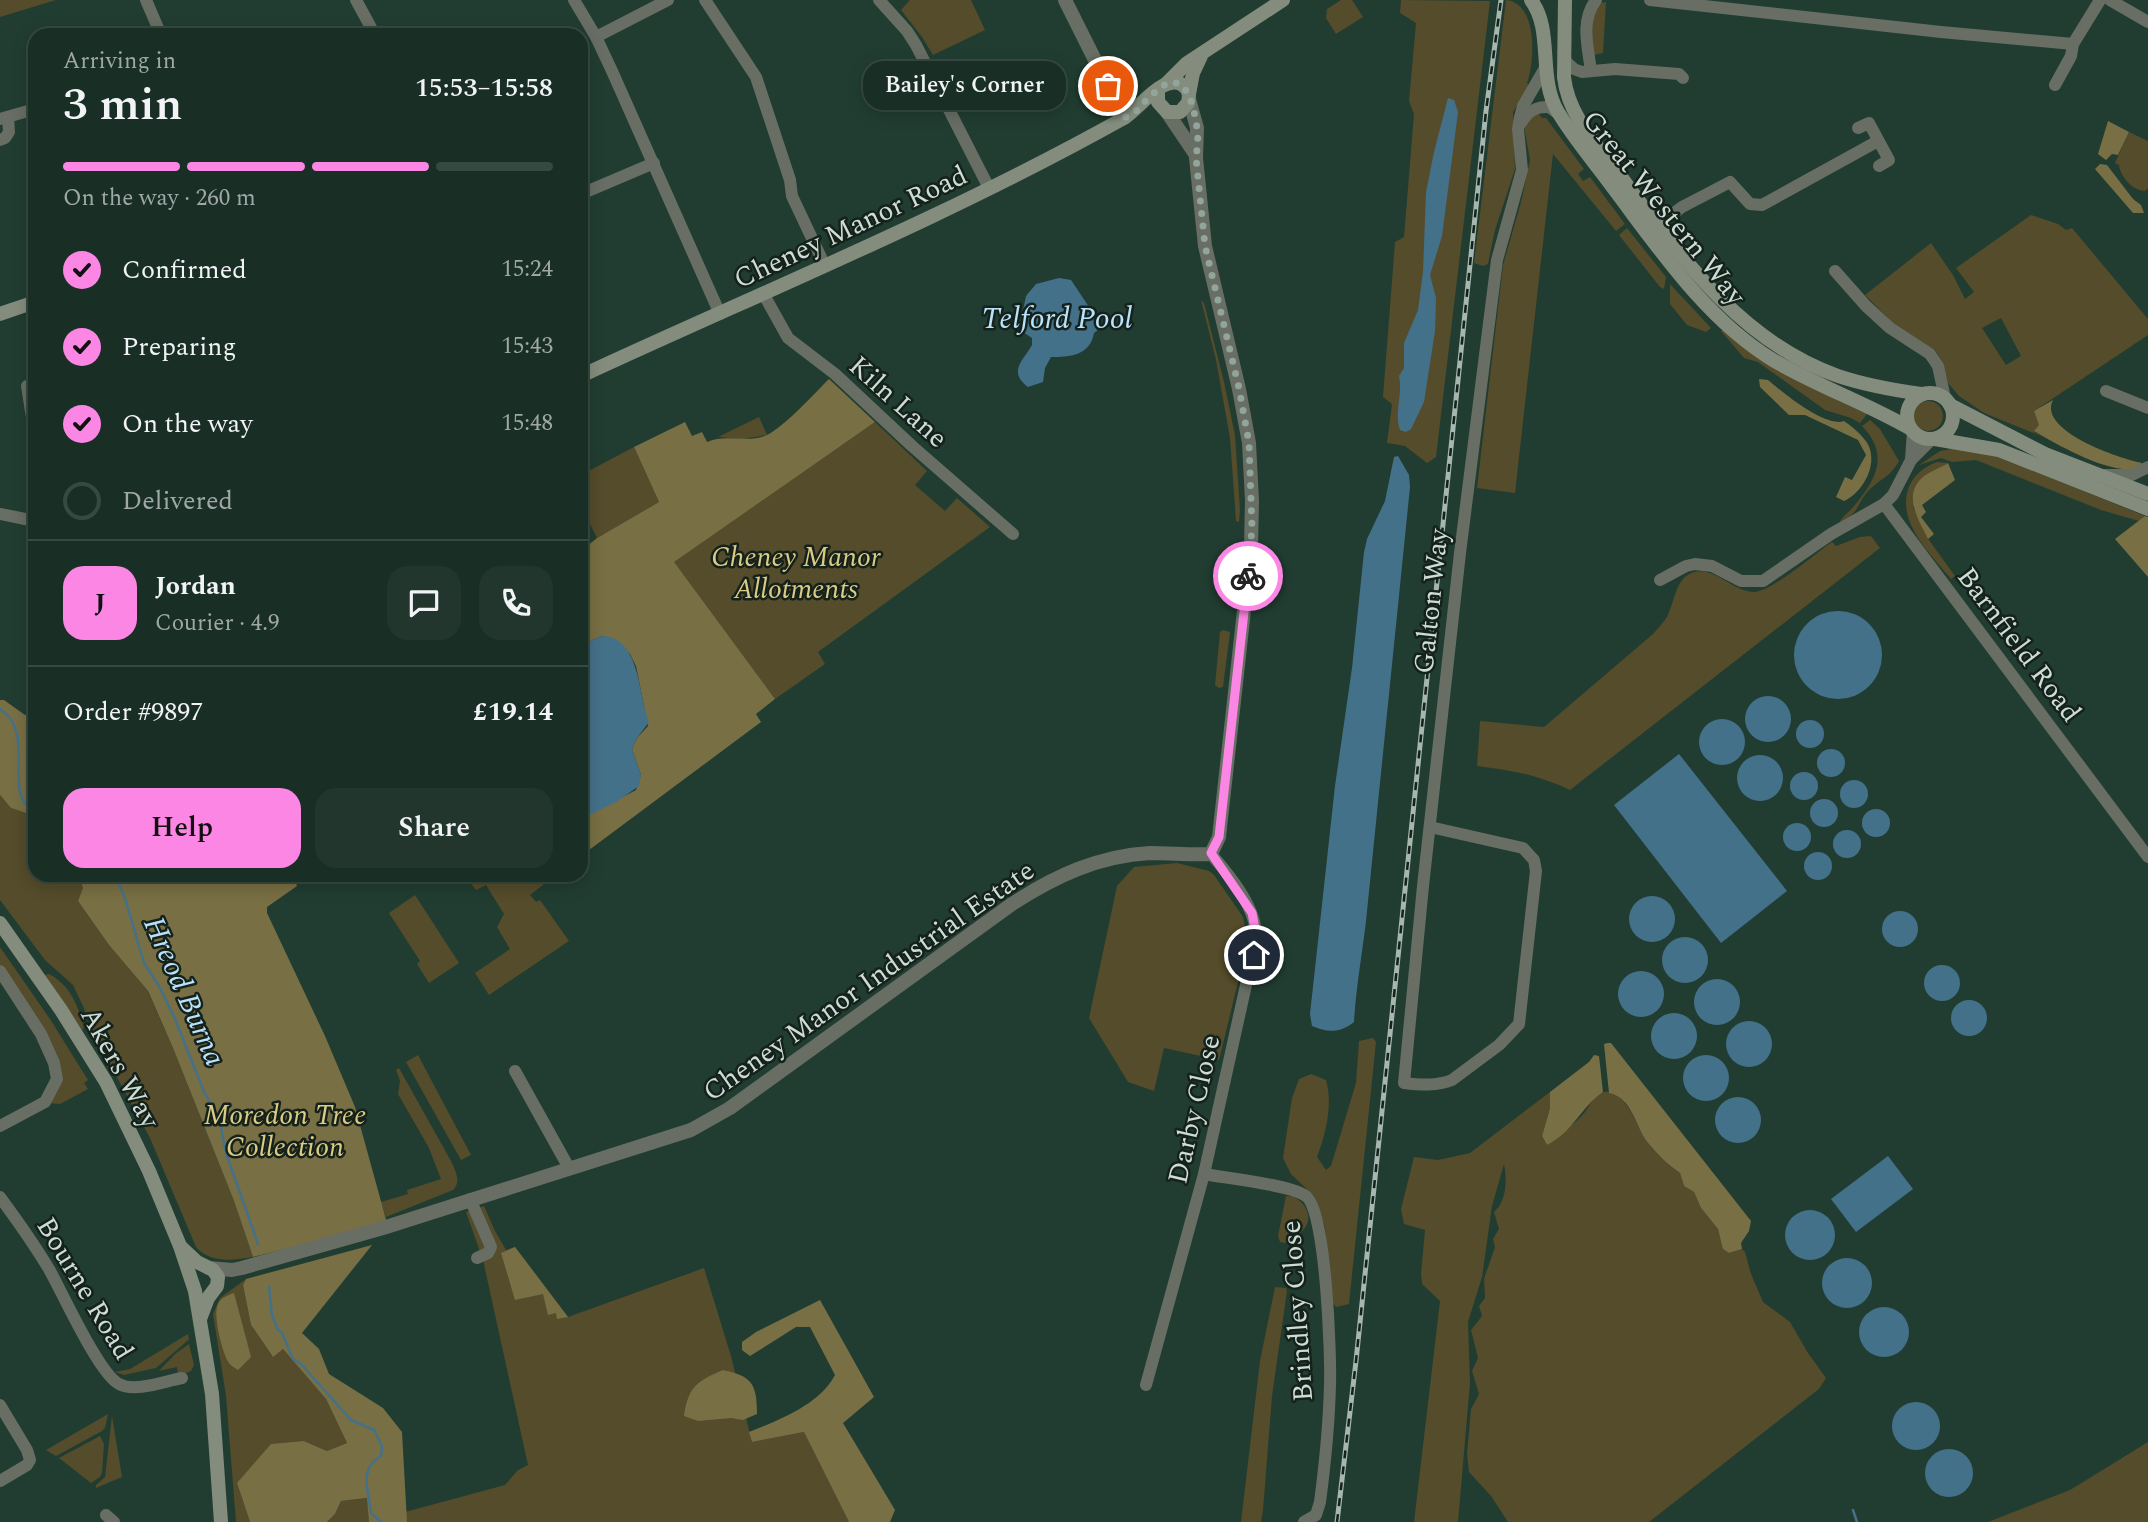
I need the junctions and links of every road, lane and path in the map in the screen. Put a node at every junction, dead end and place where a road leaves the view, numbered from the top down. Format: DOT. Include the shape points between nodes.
graph roads {
  1 [pos="146,0"];
  2 [pos="356,0"];
  3 [pos="574,0"];
  4 [pos="668,0"];
  5 [pos="705,0"];
  6 [pos="879,0"];
  7 [pos="1065,0"];
  8 [pos="1283,0"];
  9 [pos="1531,0"];
  10 [pos="1565,0"];
  11 [pos="1596,0"];
  12 [pos="1650,0"];
  13 [pos="2100,0"];
  14 [pos="2110,0"];
  15 [pos="2148,22"];
  16 [pos="158,28"];
  17 [pos="371,28"];
  18 [pos="596,37"];
  19 [pos="2073,44"];
  20 [pos="1201,56"];
  21 [pos="1564,60"];
  22 [pos="1545,68"];
  23 [pos="1586,71"];
  24 [pos="1684,78"];
  25 [pos="2055,85"];
  26 [pos="1163,86"];
  27 [pos="1189,96"];
  28 [pos="1568,100"];
  29 [pos="1164,110"];
  30 [pos="28,111"];
  31 [pos="1130,115"];
  32 [pos="1560,116"];
  33 [pos="4,118"];
  34 [pos="1858,128"];
  35 [pos="1518,129"];
  36 [pos="0,139"];
  37 [pos="1878,141"];
  38 [pos="1196,155"];
  39 [pos="654,163"];
  40 [pos="1879,166"];
  41 [pos="989,188"];
  42 [pos="588,191"];
  43 [pos="1658,225"];
  44 [pos="825,266"];
  45 [pos="1835,271"];
  46 [pos="764,295"];
  47 [pos="28,304"];
  48 [pos="0,314"];
  49 [pos="720,314"];
  50 [pos="588,373"];
  51 [pos="1939,377"];
  52 [pos="27,386"];
  53 [pos="2105,391"];
  54 [pos="28,392"];
  55 [pos="1924,393"];
  56 [pos="1947,402"];
  57 [pos="2148,408"];
  58 [pos="1912,430"];
  59 [pos="1933,439"];
  60 [pos="1911,460"];
  61 [pos="2148,467"];
  62 [pos="2094,475"];
  63 [pos="2148,494"];
  64 [pos="1884,504"];
  65 [pos="2148,509"];
  66 [pos="0,514"];
  67 [pos="28,519"];
  68 [pos="1013,534"];
  69 [pos="1660,580"];
  70 [pos="1430,827"];
  71 [pos="1211,853"];
  72 [pos="2148,857"];
  73 [pos="0,923"];
  74 [pos="0,971"];
  75 [pos="515,1072"];
  76 [pos="0,1126"];
  77 [pos="569,1168"];
  78 [pos="1204,1174"];
  79 [pos="0,1197"];
  80 [pos="470,1199"];
  81 [pos="180,1246"];
  82 [pos="477,1258"];
  83 [pos="206,1268"];
  84 [pos="242,1268"];
  85 [pos="193,1287"];
  86 [pos="214,1290"];
  87 [pos="199,1320"];
  88 [pos="183,1378"];
  89 [pos="1146,1385"];
  90 [pos="0,1405"];
  91 [pos="0,1481"];
  92 [pos="221,1522"];
  93 [pos="1304,1522"];
  1 -- 16 [label="street"];
  2 -- 17 [label="street"];
  3 -- 18 [label="street"];
  4 -- 18 [label="street"];
  5 -- 44 [label="street" via="756,77 792,194"];
  6 -- 41 [label="street" via="916,45"];
  7 -- 31 [label="street"];
  8 -- 20 [label="main road, Cheney Manor Road"];
  9 -- 22 [label="main road, Great Western Way" via="1542,24"];
  10 -- 21 [label="main road, Great Western Way"];
  11 -- 23 [label="street" via="1586,27"];
  12 -- 19 [label="street"];
  13 -- 19 [label="street"];
  14 -- 15 [label="street"];
  18 -- 39 [label="street"];
  19 -- 25 [label="street"];
  20 -- 26 [label="main road, Cheney Manor Road"];
  20 -- 27 [label="main road"];
  21 -- 23 [label="street" via="1574,69"];
  21 -- 28 [label="main road, Great Western Way"];
  22 -- 32 [label="main road, Great Western Way"];
  22 -- 35 [label="street, Galton Way" via="1523,106"];
  23 -- 24 [label="street" via="1642,70"];
  23 -- 28 [label="street"];
  26 -- 27 [label="main road" via="1179,83"];
  26 -- 29 [label="main road" via="1157,99"];
  26 -- 31 [label="main road, Cheney Manor Road"];
  27 -- 29 [label="main road" via="1180,112"];
  27 -- 38 [label="street" via="1196,119"];
  28 -- 43 [label="main road, Great Western Way"];
  29 -- 31 [label="main road, Cheney Manor Road"];
  29 -- 38 [label="street"];
  30 -- 33 [label="street"];
  31 -- 41 [label="main road, Cheney Manor Road"];
  32 -- 35 [label="street" via="1549,107 1535,108"];
  32 -- 58 [label="main road, Great Western Way" via="1668,258 1729,325 1772,359"];
  33 -- 36 [label="street" via="9,132"];
  34 -- 37 [label="street" via="1868,122"];
  35 -- 70 [label="street, Galton Way" via="1522,170 1497,260"];
  37 -- 40 [label="street" via="1889,160"];
  37 -- 43 [label="street" via="1762,205 1750,204 1730,182"];
  38 -- 71 [label="street" via="1208,266 1247,433 1252,501 1251,547 1219,837"];
  39 -- 42 [label="street"];
  39 -- 49 [label="street"];
  41 -- 44 [label="main road, Cheney Manor Road"];
  43 -- 55 [label="main road, Great Western Way" via="1733,313 1779,347 1838,376"];
  44 -- 46 [label="main road, Cheney Manor Road"];
  45 -- 51 [label="street" via="1844,289 1930,354"];
  46 -- 49 [label="main road, Cheney Manor Road"];
  46 -- 68 [label="street, Kiln Lane" via="788,338"];
  47 -- 48 [label="main road"];
  49 -- 50 [label="main road, Cheney Manor Road"];
  51 -- 55 [label="street"];
  51 -- 56 [label="street"];
  52 -- 54 [label="street"];
  53 -- 57 [label="street"];
  55 -- 56 [label="main road"];
  55 -- 58 [label="main road" via="1915,397 1908,409"];
  56 -- 59 [label="main road" via="1953,414 1950,427"];
  56 -- 62 [label="main road"];
  58 -- 59 [label="main road"];
  58 -- 60 [label="street"];
  59 -- 60 [label="street"];
  59 -- 65 [label="main road" via="1999,450"];
  60 -- 64 [label="street"];
  61 -- 62 [label="street" via="2132,475"];
  62 -- 63 [label="main road"];
  64 -- 69 [label="street" via="1763,581 1741,582 1718,568 1700,564"];
  64 -- 72 [label="street, Barnfield Road"];
  66 -- 67 [label="street"];
  70 -- 70 [label="street, Galton Way" via="1523,848 1534,860 1523,1000 1519,1024 1512,1034 1468,1070 1444,1083 1404,1083"];
  71 -- 77 [label="street, Cheney Manor Industrial Estate" via="1135,855 1097,861 1060,875 1012,904 710,1121"];
  71 -- 78 [label="street, Darby Close" via="1251,910 1256,934"];
  73 -- 81 [label="main road, Akers Way" via="106,1082"];
  74 -- 76 [label="street" via="41,1034 57,1079 45,1102"];
  75 -- 77 [label="street"];
  77 -- 80 [label="street, Cheney Manor Industrial Estate"];
  78 -- 89 [label="street, Darby Close"];
  78 -- 93 [label="street, Brindley Close" via="1296,1190 1310,1199 1315,1211 1321,1240 1330,1389 1320,1502 1316,1515"];
  79 -- 88 [label="street, Bourne Road" via="38,1252 111,1379 129,1387"];
  80 -- 82 [label="street" via="490,1244 488,1253"];
  80 -- 84 [label="street, Cheney Manor Industrial Estate"];
  81 -- 83 [label="main road, Akers Way"];
  81 -- 85 [label="main road, Akers Way"];
  83 -- 84 [label="street, Cheney Manor Industrial Estate"];
  83 -- 85 [label="main road" via="193,1274"];
  83 -- 86 [label="main road, Akers Way" via="218,1277"];
  84 -- 86 [label="street, Cheney Manor Industrial Estate"];
  85 -- 86 [label="main road" via="203,1295"];
  85 -- 87 [label="main road, Akers Way"];
  86 -- 87 [label="main road"];
  87 -- 92 [label="main road, Akers Way" via="212,1394"];
  90 -- 91 [label="street" via="30,1460"];
}
